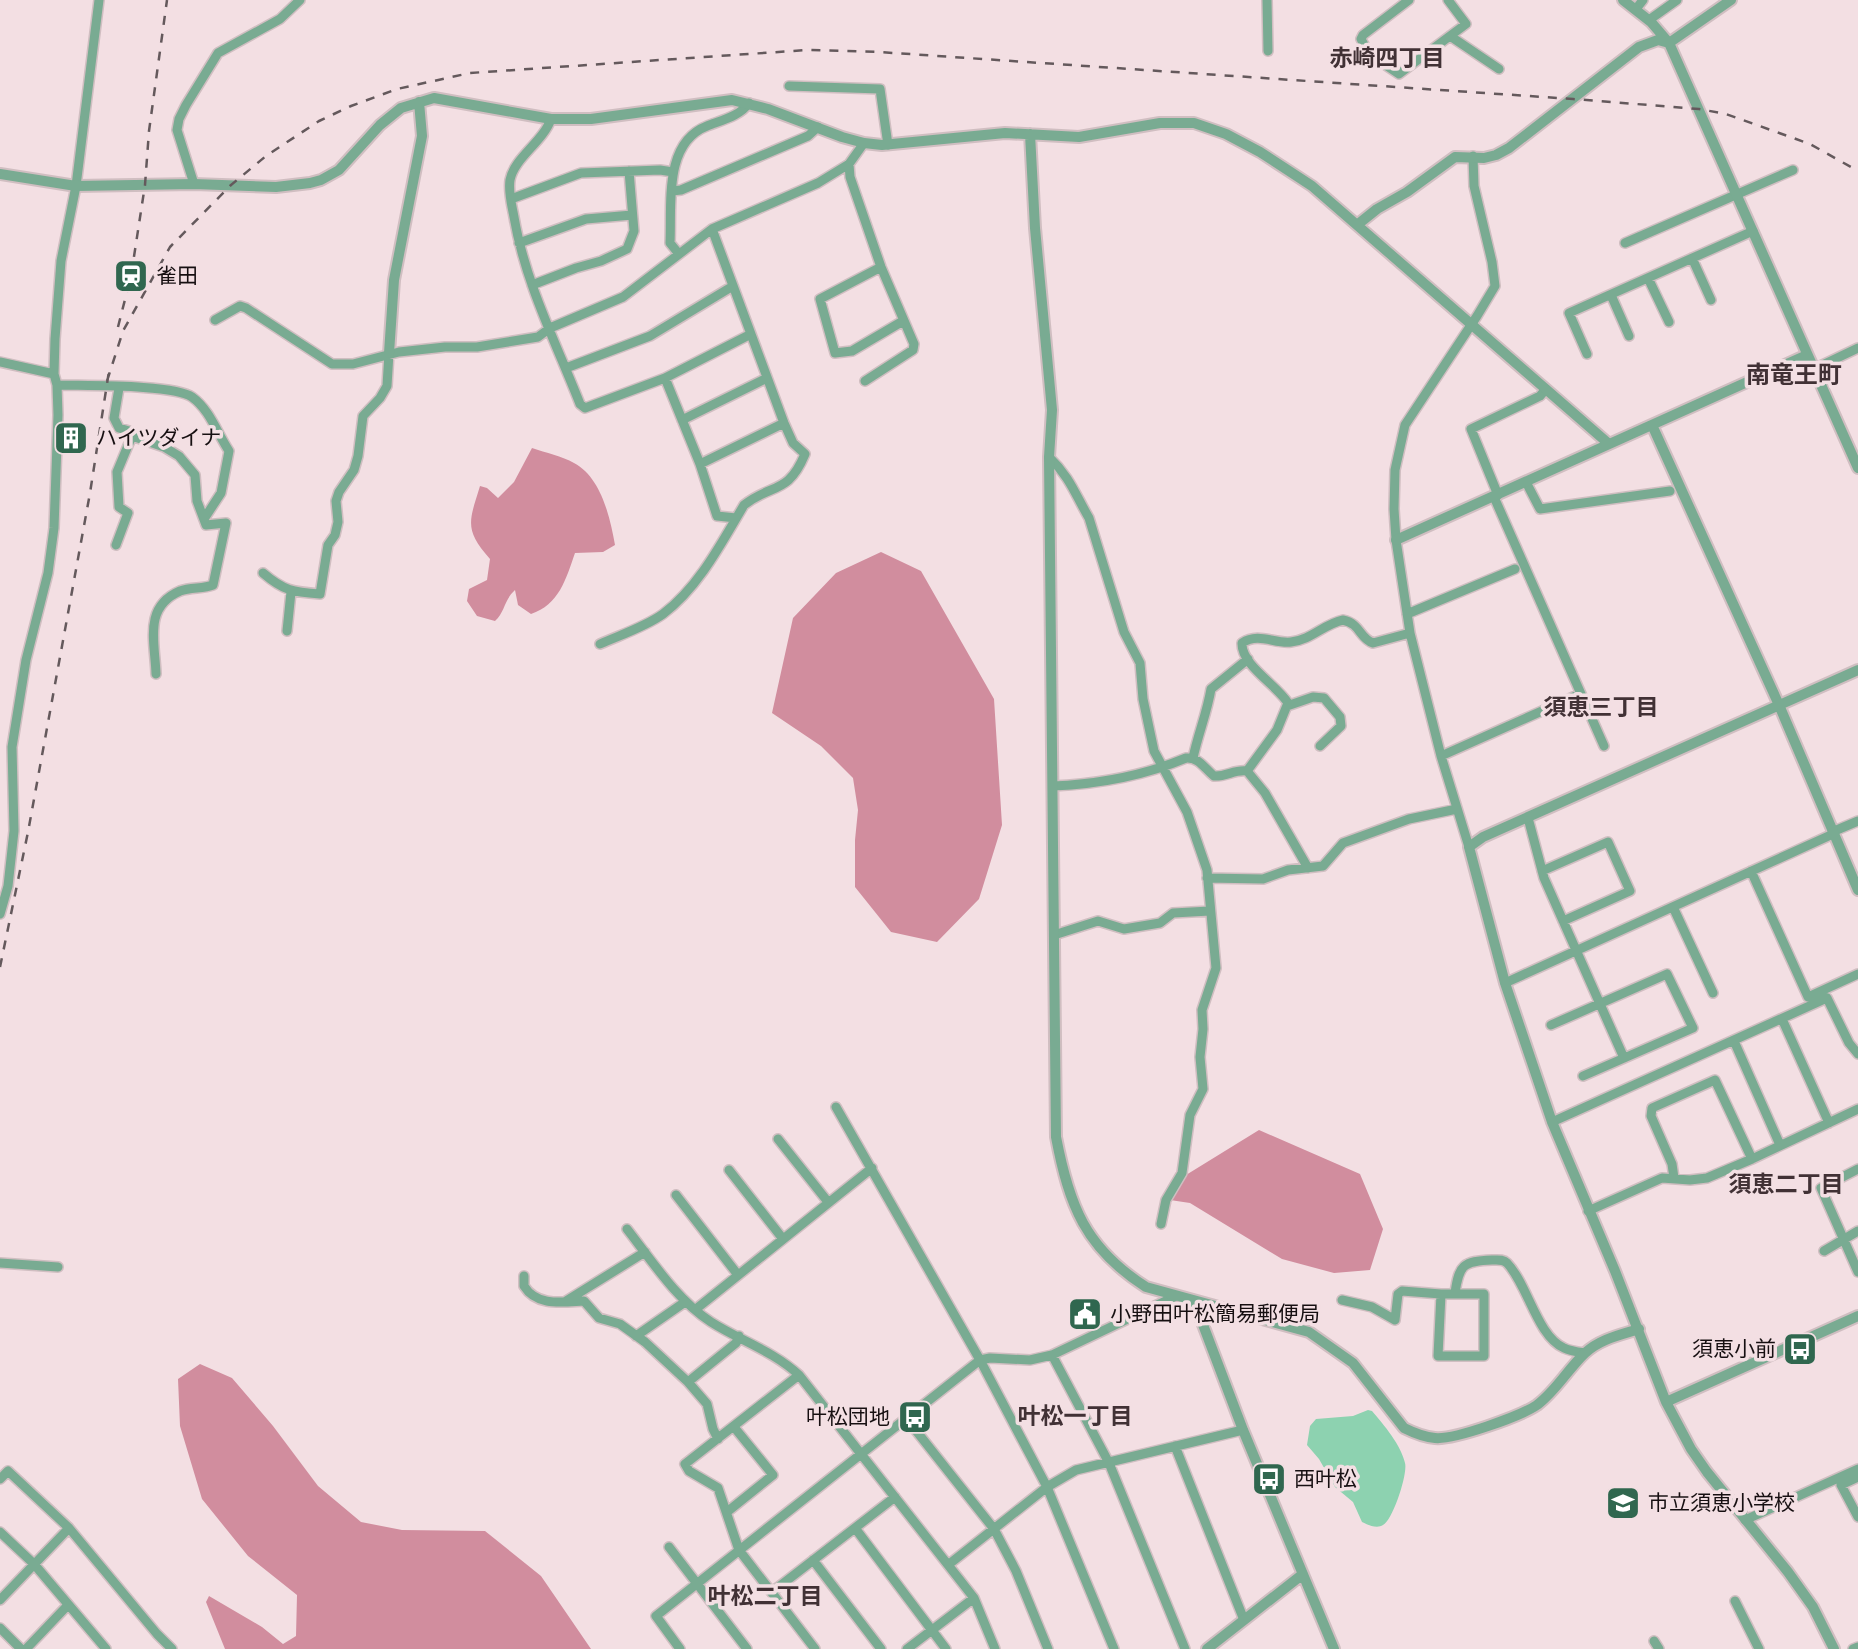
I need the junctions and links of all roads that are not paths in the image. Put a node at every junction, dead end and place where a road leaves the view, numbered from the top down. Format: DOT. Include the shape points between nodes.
graph roads {
  1 [pos="99,0"];
  2 [pos="300,0"];
  3 [pos="1267,0"];
  4 [pos="1409,0"];
  5 [pos="1448,0"];
  6 [pos="1623,0"];
  7 [pos="1676,0"];
  8 [pos="1731,0"];
  9 [pos="1639,5"];
  10 [pos="1649,20"];
  11 [pos="1450,36"];
  12 [pos="1669,43"];
  13 [pos="1268,51"];
  14 [pos="1499,69"];
  15 [pos="789,86"];
  16 [pos="419,102"];
  17 [pos="749,103"];
  18 [pos="551,119"];
  19 [pos="818,127"];
  20 [pos="1030,134"];
  21 [pos="864,144"];
  22 [pos="888,145"];
  23 [pos="1473,156"];
  24 [pos="849,164"];
  25 [pos="1793,170"];
  26 [pos="629,171"];
  27 [pos="673,172"];
  28 [pos="0,174"];
  29 [pos="194,184"];
  30 [pos="76,187"];
  31 [pos="672,191"];
  32 [pos="1737,194"];
  33 [pos="511,199"];
  34 [pos="632,215"];
  35 [pos="1357,225"];
  36 [pos="712,229"];
  37 [pos="1753,231"];
  38 [pos="519,243"];
  39 [pos="1625,243"];
  40 [pos="679,254"];
  41 [pos="1692,258"];
  42 [pos="881,267"];
  43 [pos="1648,278"];
  44 [pos="532,285"];
  45 [pos="733,286"];
  46 [pos="1611,295"];
  47 [pos="1711,300"];
  48 [pos="215,320"];
  49 [pos="903,321"];
  50 [pos="1669,322"];
  51 [pos="1471,324"];
  52 [pos="550,328"];
  53 [pos="751,334"];
  54 [pos="1629,336"];
  55 [pos="1858,348"];
  56 [pos="389,354"];
  57 [pos="1587,354"];
  58 [pos="1807,355"];
  59 [pos="0,362"];
  60 [pos="566,368"];
  61 [pos="1814,369"];
  62 [pos="54,374"];
  63 [pos="665,378"];
  64 [pos="767,378"];
  65 [pos="864,382"];
  66 [pos="57,385"];
  67 [pos="119,388"];
  68 [pos="1546,389"];
  69 [pos="682,420"];
  70 [pos="784,423"];
  71 [pos="1652,425"];
  72 [pos="132,436"];
  73 [pos="1609,444"];
  74 [pos="1049,457"];
  75 [pos="700,464"];
  76 [pos="1858,468"];
  77 [pos="1526,482"];
  78 [pos="1670,491"];
  79 [pos="1496,496"];
  80 [pos="736,518"];
  81 [pos="204,519"];
  82 [pos="1396,540"];
  83 [pos="116,545"];
  84 [pos="1515,569"];
  85 [pos="263,573"];
  86 [pos="291,592"];
  87 [pos="1407,614"];
  88 [pos="287,631"];
  89 [pos="1410,633"];
  90 [pos="600,644"];
  91 [pos="1248,659"];
  92 [pos="1858,670"];
  93 [pos="156,674"];
  94 [pos="1580,694"];
  95 [pos="1199,702"];
  96 [pos="1779,705"];
  97 [pos="1287,706"];
  98 [pos="1198,732"];
  99 [pos="1321,746"];
  100 [pos="1604,746"];
  101 [pos="1441,756"];
  102 [pos="1193,758"];
  103 [pos="1161,766"];
  104 [pos="1247,771"];
  105 [pos="1052,786"];
  106 [pos="1457,809"];
  107 [pos="1528,818"];
  108 [pos="1858,821"];
  109 [pos="1833,833"];
  110 [pos="1469,847"];
  111 [pos="1308,868"];
  112 [pos="1542,871"];
  113 [pos="1751,872"];
  114 [pos="1207,878"];
  115 [pos="1858,890"];
  116 [pos="1673,907"];
  117 [pos="1210,911"];
  118 [pos="0,914"];
  119 [pos="1563,921"];
  120 [pos="1054,935"];
  121 [pos="1576,951"];
  122 [pos="1858,974"];
  123 [pos="1505,983"];
  124 [pos="1713,993"];
  125 [pos="1599,1003"];
  126 [pos="1782,1019"];
  127 [pos="1551,1025"];
  128 [pos="1734,1041"];
  129 [pos="1858,1053"];
  130 [pos="1624,1058"];
  131 [pos="1583,1076"];
  132 [pos="836,1107"];
  133 [pos="1858,1109"];
  134 [pos="1552,1122"];
  135 [pos="1829,1123"];
  136 [pos="778,1139"];
  137 [pos="1780,1144"];
  138 [pos="1752,1159"];
  139 [pos="872,1168"];
  140 [pos="1858,1169"];
  141 [pos="729,1170"];
  142 [pos="1674,1178"];
  143 [pos="676,1195"];
  144 [pos="828,1202"];
  145 [pos="1588,1211"];
  146 [pos="1161,1224"];
  147 [pos="627,1229"];
  148 [pos="1858,1231"];
  149 [pos="783,1239"];
  150 [pos="1843,1239"];
  151 [pos="1824,1251"];
  152 [pos="645,1252"];
  153 [pos="0,1263"];
  154 [pos="58,1267"];
  155 [pos="1858,1272"];
  156 [pos="738,1275"];
  157 [pos="524,1276"];
  158 [pos="1455,1293"];
  159 [pos="1441,1294"];
  160 [pos="1176,1296"];
  161 [pos="1342,1300"];
  162 [pos="1194,1301"];
  163 [pos="564,1302"];
  164 [pos="685,1302"];
  165 [pos="696,1309"];
  166 [pos="1858,1316"];
  167 [pos="1639,1329"];
  168 [pos="636,1336"];
  169 [pos="739,1336"];
  170 [pos="1585,1353"];
  171 [pos="1052,1355"];
  172 [pos="980,1360"];
  173 [pos="799,1375"];
  174 [pos="688,1382"];
  175 [pos="1666,1402"];
  176 [pos="906,1418"];
  177 [pos="734,1427"];
  178 [pos="1243,1430"];
  179 [pos="718,1439"];
  180 [pos="1175,1446"];
  181 [pos="862,1454"];
  182 [pos="1109,1463"];
  183 [pos="1858,1469"];
  184 [pos="1858,1476"];
  185 [pos="0,1479"];
  186 [pos="1046,1487"];
  187 [pos="895,1497"];
  188 [pos="727,1512"];
  189 [pos="1858,1517"];
  190 [pos="1745,1520"];
  191 [pos="69,1528"];
  192 [pos="855,1528"];
  193 [pos="994,1529"];
  194 [pos="0,1532"];
  195 [pos="669,1547"];
  196 [pos="739,1550"];
  197 [pos="813,1560"];
  198 [pos="33,1564"];
  199 [pos="948,1565"];
  200 [pos="1303,1574"];
  201 [pos="698,1584"];
  202 [pos="772,1592"];
  203 [pos="974,1598"];
  204 [pos="0,1600"];
  205 [pos="1735,1601"];
  206 [pos="68,1605"];
  207 [pos="1244,1620"];
  208 [pos="0,1628"];
  209 [pos="932,1630"];
  210 [pos="21,1649"];
  211 [pos="26,1649"];
  212 [pos="106,1649"];
  213 [pos="172,1649"];
  214 [pos="680,1649"];
  215 [pos="747,1649"];
  216 [pos="815,1649"];
  217 [pos="881,1649"];
  218 [pos="906,1649"];
  219 [pos="946,1649"];
  220 [pos="995,1649"];
  221 [pos="1048,1649"];
  222 [pos="1114,1649"];
  223 [pos="1185,1649"];
  224 [pos="1207,1649"];
  225 [pos="1334,1649"];
  226 [pos="1759,1649"];
  227 [pos="1834,1649"];
  1 -- 30 [label="street"];
  2 -- 29 [label="street" via="280,19 218,53 186,105 177,130"];
  3 -- 13 [label="street"];
  4 -- 11 [label="street" via="1363,34 1369,54 1399,74"];
  5 -- 11 [label="street" via="1466,24"];
  6 -- 9 [label="street"];
  7 -- 10 [label="street"];
  8 -- 12 [label="street"];
  9 -- 10 [label="street"];
  10 -- 12 [label="street"];
  11 -- 14 [label="street"];
  12 -- 23 [label="street" via="1658,40 1639,47 1509,148 1484,158"];
  12 -- 32 [label="street"];
  15 -- 22 [label="street" via="880,89"];
  16 -- 18 [label="street" via="434,98"];
  16 -- 29 [label="street" via="401,108 348,162 321,180 276,187"];
  16 -- 56 [label="street" via="422,136 394,280"];
  17 -- 18 [label="street" via="719,101 611,118"];
  17 -- 19 [label="street"];
  17 -- 27 [label="street" via="744,111 691,134"];
  18 -- 33 [label="street" via="515,167"];
  19 -- 21 [label="street"];
  19 -- 31 [label="street" via="808,136"];
  20 -- 22 [label="street"];
  20 -- 35 [label="street" via="1079,137 1160,123 1194,123 1226,134 1283,165"];
  20 -- 74 [label="street" via="1052,410"];
  21 -- 22 [label="street"];
  21 -- 24 [label="street"];
  23 -- 35 [label="street" via="1455,157"];
  23 -- 51 [label="street" via="1476,197 1494,286"];
  24 -- 36 [label="street" via="818,183"];
  24 -- 42 [label="street"];
  25 -- 32 [label="street"];
  26 -- 27 [label="street"];
  26 -- 33 [label="street" via="581,173"];
  26 -- 34 [label="street"];
  27 -- 31 [label="street"];
  28 -- 30 [label="street"];
  29 -- 30 [label="street"];
  30 -- 62 [label="street" via="61,261"];
  31 -- 40 [label="street" via="670,243"];
  32 -- 37 [label="street"];
  32 -- 39 [label="street"];
  33 -- 38 [label="street"];
  34 -- 38 [label="street" via="586,219"];
  34 -- 44 [label="street" via="634,231 627,248"];
  35 -- 51 [label="street"];
  36 -- 40 [label="street"];
  36 -- 45 [label="street"];
  37 -- 41 [label="street"];
  37 -- 58 [label="street"];
  38 -- 44 [label="street"];
  40 -- 52 [label="street" via="623,297"];
  41 -- 43 [label="street"];
  41 -- 47 [label="street"];
  42 -- 49 [label="street"];
  42 -- 49 [label="street" via="820,299 835,353 852,351"];
  43 -- 46 [label="street"];
  43 -- 50 [label="street"];
  44 -- 52 [label="street"];
  45 -- 53 [label="street"];
  45 -- 60 [label="street" via="650,336"];
  46 -- 54 [label="street"];
  46 -- 57 [label="street" via="1569,313"];
  48 -- 56 [label="street" via="240,306 246,308 332,365"];
  49 -- 65 [label="street" via="914,344 912,350"];
  51 -- 68 [label="street"];
  51 -- 82 [label="street" via="1405,425 1395,470"];
  52 -- 56 [label="street" via="538,337 477,347"];
  52 -- 60 [label="street"];
  53 -- 63 [label="street"];
  53 -- 64 [label="street"];
  55 -- 61 [label="street"];
  56 -- 86 [label="street" via="387,386 363,416 354,470 336,501 338,522 328,545 320,594"];
  58 -- 61 [label="street"];
  58 -- 71 [label="street"];
  59 -- 62 [label="street"];
  60 -- 63 [label="street" via="585,408"];
  61 -- 76 [label="street"];
  62 -- 66 [label="street"];
  63 -- 69 [label="street"];
  64 -- 69 [label="street"];
  64 -- 70 [label="street"];
  66 -- 67 [label="street"];
  66 -- 118 [label="street" via="54,528 12,747 14,831"];
  67 -- 72 [label="street" via="115,423"];
  67 -- 81 [label="street" via="190,395 204,408 229,451 221,492"];
  68 -- 73 [label="street"];
  68 -- 79 [label="street" via="1471,429"];
  69 -- 75 [label="street"];
  70 -- 75 [label="street"];
  70 -- 80 [label="street" via="793,443 805,454 798,471 782,487 752,498"];
  71 -- 73 [label="street"];
  71 -- 96 [label="street"];
  72 -- 81 [label="street" via="179,456 195,475"];
  72 -- 83 [label="street" via="117,472 118,503 128,513"];
  73 -- 77 [label="street"];
  74 -- 103 [label="street" via="1062,470 1089,518 1124,632 1140,663 1149,733"];
  74 -- 105 [label="street"];
  75 -- 80 [label="street" via="717,516"];
  77 -- 78 [label="street" via="1540,509"];
  77 -- 79 [label="street"];
  79 -- 82 [label="street"];
  79 -- 94 [label="street"];
  80 -- 90 [label="street" via="677,602 662,615"];
  81 -- 93 [label="street" via="206,525 226,523 213,585 182,590 158,610 153,623"];
  82 -- 87 [label="street"];
  84 -- 87 [label="street"];
  85 -- 86 [label="street"];
  86 -- 88 [label="street"];
  87 -- 89 [label="street"];
  89 -- 91 [label="street" via="1373,643 1357,626 1343,620 1296,642 1246,640 1242,648"];
  89 -- 101 [label="street"];
  91 -- 97 [label="street" via="1286,699"];
  91 -- 98 [label="street" via="1211,690"];
  92 -- 96 [label="street"];
  94 -- 100 [label="street"];
  94 -- 101 [label="street"];
  95 -- 98 [label="street" via="1203,704"];
  96 -- 107 [label="street"];
  96 -- 109 [label="street"];
  97 -- 99 [label="street" via="1324,698 1340,717 1341,726"];
  97 -- 104 [label="street" via="1277,730"];
  98 -- 102 [label="street"];
  101 -- 106 [label="street"];
  102 -- 103 [label="street"];
  102 -- 104 [label="street" via="1214,776"];
  103 -- 105 [label="street" via="1123,779"];
  103 -- 114 [label="street" via="1186,812"];
  104 -- 111 [label="street" via="1265,793"];
  105 -- 120 [label="street"];
  106 -- 110 [label="street"];
  106 -- 111 [label="street" via="1397,822 1343,843 1323,866"];
  107 -- 110 [label="street"];
  107 -- 112 [label="street"];
  108 -- 109 [label="street"];
  109 -- 113 [label="street"];
  109 -- 115 [label="street"];
  110 -- 123 [label="street"];
  111 -- 114 [label="street" via="1263,879"];
  112 -- 119 [label="street"];
  112 -- 119 [label="street" via="1608,842 1630,891"];
  113 -- 116 [label="street"];
  113 -- 122 [label="street" via="1808,997"];
  114 -- 117 [label="street"];
  116 -- 121 [label="street"];
  116 -- 124 [label="street"];
  117 -- 120 [label="street" via="1174,912 1160,923 1124,929 1098,921"];
  117 -- 146 [label="street" via="1216,968 1202,1010 1203,1089 1190,1115 1182,1173 1166,1200"];
  119 -- 121 [label="street"];
  120 -- 160 [label="street" via="1056,1137 1070,1196 1103,1254 1146,1287"];
  121 -- 123 [label="street"];
  121 -- 125 [label="street"];
  123 -- 134 [label="street"];
  125 -- 127 [label="street"];
  125 -- 130 [label="street"];
  125 -- 130 [label="street" via="1667,974 1693,1028"];
  126 -- 128 [label="street"];
  126 -- 129 [label="street" via="1827,998"];
  126 -- 135 [label="street"];
  128 -- 134 [label="street"];
  128 -- 137 [label="street"];
  130 -- 131 [label="street"];
  132 -- 139 [label="street"];
  133 -- 135 [label="street"];
  134 -- 145 [label="street"];
  135 -- 137 [label="street"];
  136 -- 144 [label="street"];
  137 -- 138 [label="street"];
  138 -- 142 [label="street" via="1707,1178"];
  138 -- 142 [label="street" via="1715,1080 1652,1108"];
  139 -- 144 [label="street"];
  139 -- 172 [label="street"];
  140 -- 150 [label="street" via="1821,1188"];
  141 -- 149 [label="street"];
  142 -- 145 [label="street" via="1662,1178"];
  143 -- 156 [label="street"];
  144 -- 149 [label="street"];
  145 -- 167 [label="street"];
  147 -- 152 [label="street"];
  148 -- 150 [label="street"];
  149 -- 156 [label="street"];
  150 -- 151 [label="street"];
  150 -- 155 [label="street"];
  152 -- 163 [label="street"];
  152 -- 164 [label="street"];
  153 -- 154 [label="street"];
  156 -- 165 [label="street"];
  157 -- 163 [label="street" via="530,1295"];
  158 -- 159 [label="street"];
  158 -- 159 [label="street" via="1484,1294 1484,1356 1438,1356"];
  158 -- 170 [label="street" via="1463,1265 1474,1260 1507,1262 1548,1335 1565,1349"];
  159 -- 161 [label="street" via="1402,1291 1395,1320 1372,1307"];
  160 -- 162 [label="street"];
  160 -- 171 [label="street"];
  162 -- 170 [label="street" via="1309,1332 1353,1363 1404,1428 1436,1438 1530,1409"];
  162 -- 178 [label="street"];
  163 -- 168 [label="street" via="584,1301 599,1318 620,1324"];
  164 -- 165 [label="street"];
  164 -- 168 [label="street"];
  165 -- 169 [label="street"];
  166 -- 175 [label="street"];
  167 -- 170 [label="street"];
  167 -- 175 [label="street"];
  168 -- 174 [label="street"];
  169 -- 173 [label="street" via="782,1359"];
  169 -- 174 [label="street"];
  171 -- 172 [label="street"];
  171 -- 182 [label="street"];
  172 -- 176 [label="street"];
  172 -- 186 [label="street"];
  173 -- 177 [label="street"];
  173 -- 181 [label="street"];
  174 -- 179 [label="street" via="710,1410"];
  175 -- 190 [label="street" via="1691,1449"];
  176 -- 181 [label="street"];
  176 -- 193 [label="street"];
  177 -- 179 [label="street"];
  177 -- 188 [label="street" via="774,1475"];
  178 -- 180 [label="street"];
  178 -- 200 [label="street"];
  179 -- 188 [label="street" via="685,1464 716,1485"];
  180 -- 182 [label="street"];
  180 -- 207 [label="street"];
  181 -- 187 [label="street"];
  181 -- 196 [label="street"];
  182 -- 186 [label="street" via="1076,1470"];
  182 -- 223 [label="street"];
  183 -- 190 [label="street"];
  184 -- 189 [label="street" via="1840,1485"];
  185 -- 191 [label="street" via="8,1471"];
  186 -- 193 [label="street"];
  186 -- 222 [label="street"];
  187 -- 192 [label="street"];
  187 -- 199 [label="street"];
  188 -- 196 [label="street"];
  190 -- 227 [label="street" via="1813,1607"];
  191 -- 198 [label="street"];
  191 -- 213 [label="street"];
  192 -- 197 [label="street"];
  192 -- 209 [label="street"];
  193 -- 199 [label="street"];
  193 -- 221 [label="street"];
  194 -- 198 [label="street"];
  195 -- 201 [label="street"];
  196 -- 201 [label="street"];
  196 -- 202 [label="street"];
  197 -- 202 [label="street"];
  197 -- 217 [label="street"];
  198 -- 204 [label="street"];
  198 -- 206 [label="street"];
  199 -- 203 [label="street"];
  200 -- 207 [label="street"];
  200 -- 225 [label="street"];
  201 -- 214 [label="street" via="656,1616"];
  201 -- 215 [label="street"];
  202 -- 216 [label="street"];
  203 -- 209 [label="street"];
  203 -- 220 [label="street"];
  205 -- 226 [label="street"];
  206 -- 211 [label="street"];
  206 -- 212 [label="street"];
  207 -- 224 [label="street"];
  208 -- 210 [label="street"];
  209 -- 218 [label="street"];
  209 -- 219 [label="street"];
}
